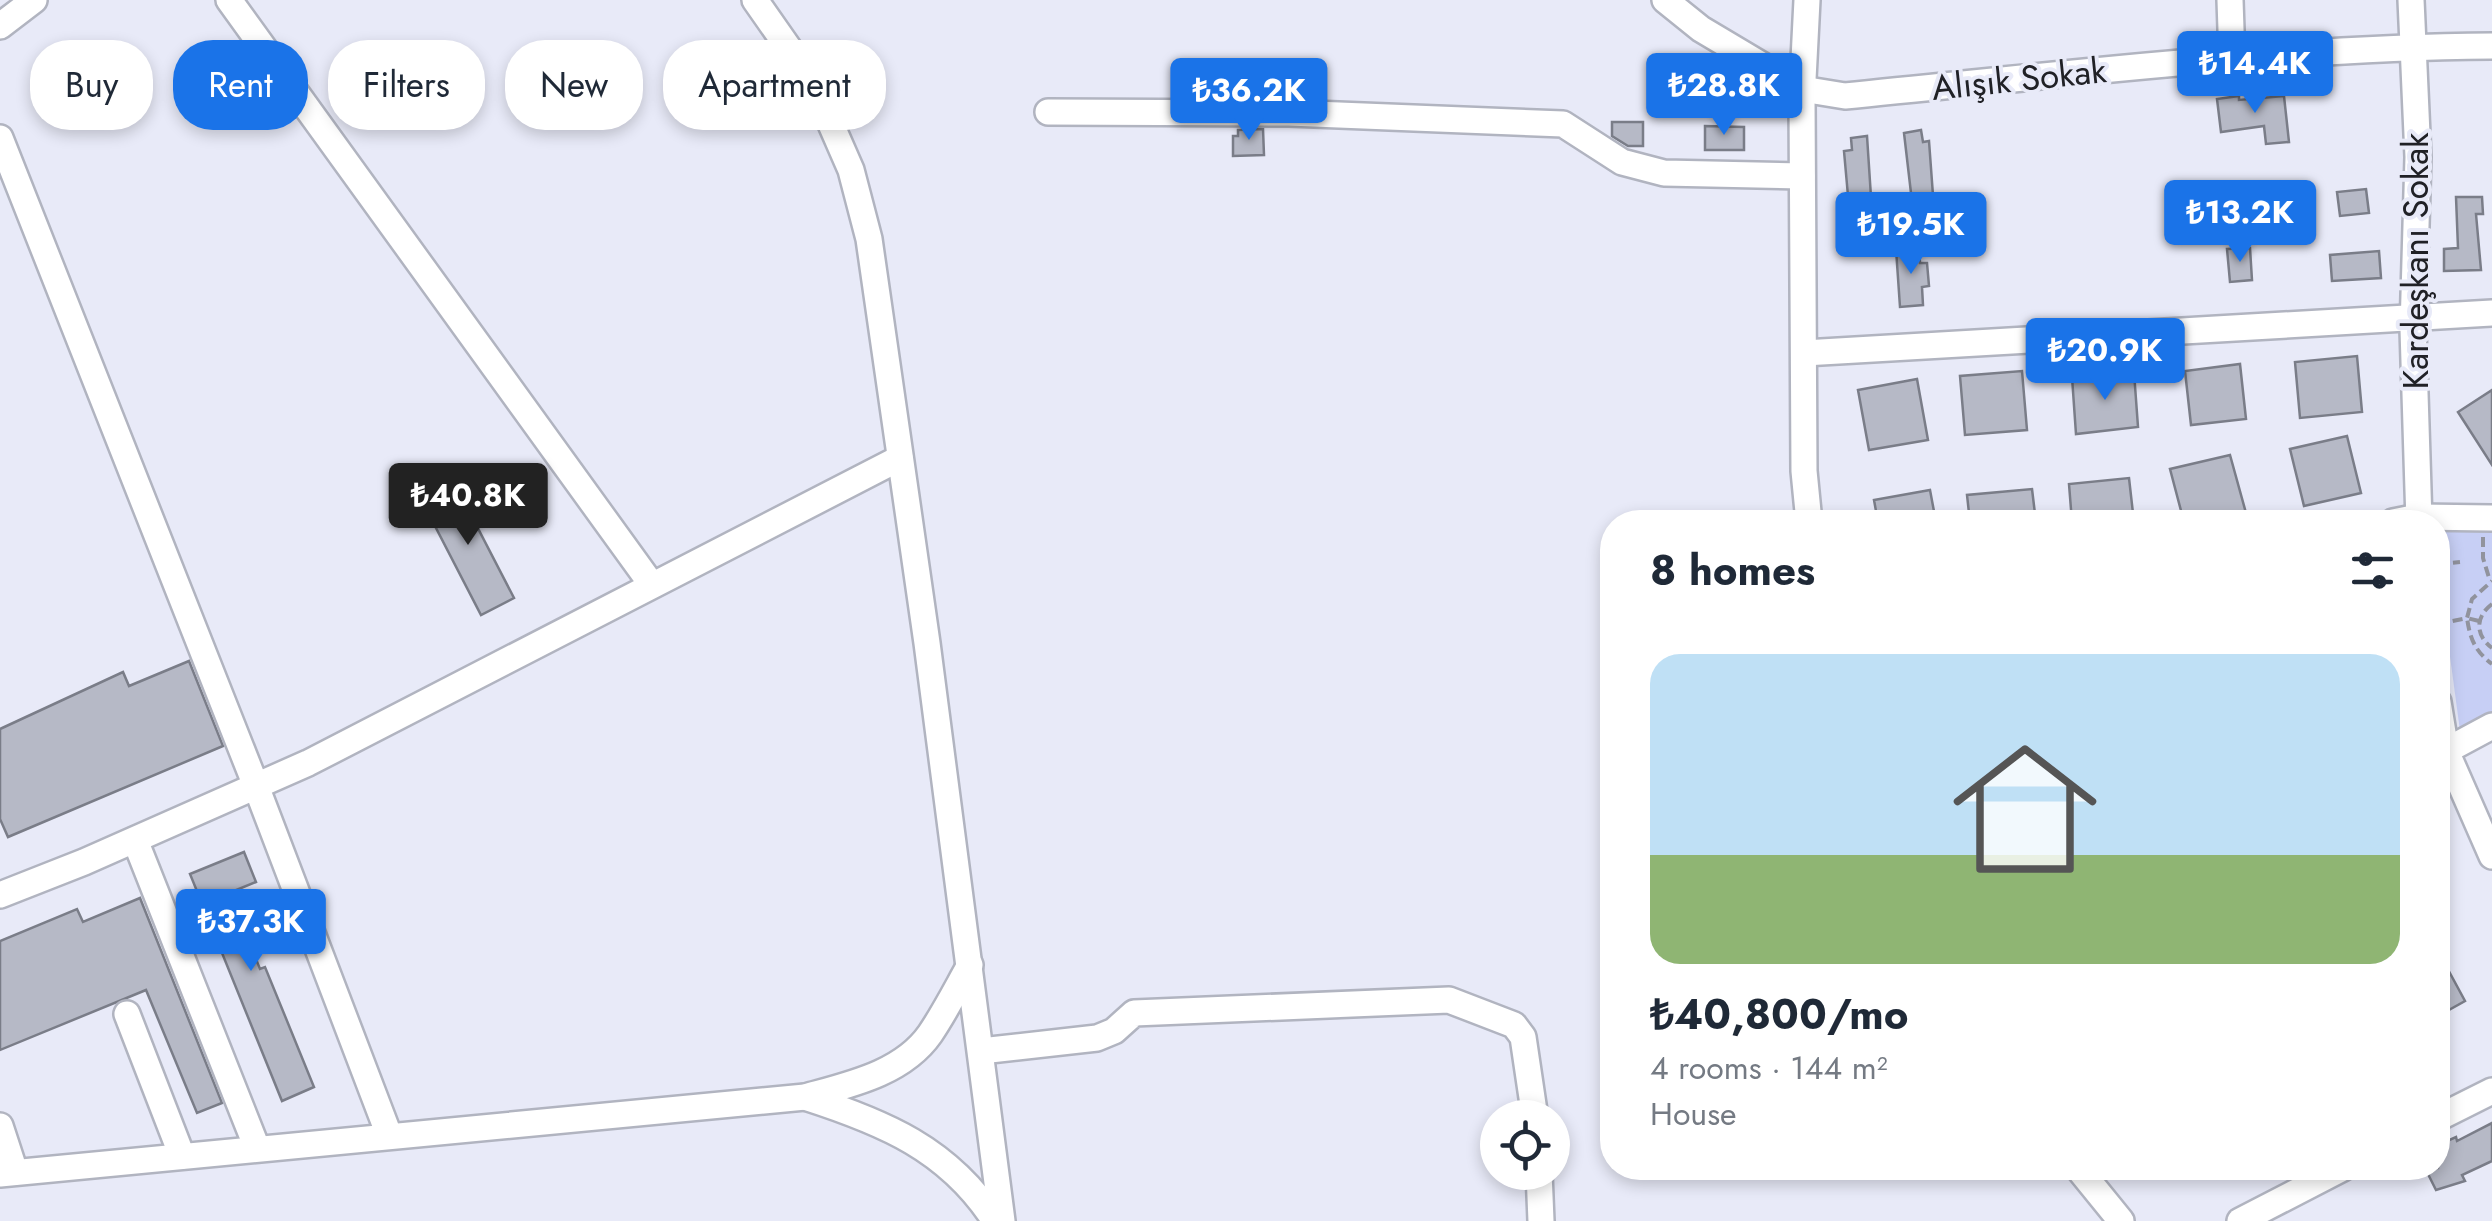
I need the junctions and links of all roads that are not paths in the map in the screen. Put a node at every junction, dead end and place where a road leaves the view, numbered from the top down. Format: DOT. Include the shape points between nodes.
graph roads {
  1 [pos="34,0"];
  2 [pos="229,0"];
  3 [pos="1665,0"];
  4 [pos="1807,0"];
  5 [pos="2230,0"];
  6 [pos="2412,0"];
  7 [pos="767,4"];
  8 [pos="0,26"];
  9 [pos="2492,46"];
  10 [pos="2412,47"];
  11 [pos="2232,59"];
  12 [pos="1802,89"];
  13 [pos="1048,112"];
  14 [pos="0,138"];
  15 [pos="1802,176"];
  16 [pos="2492,313"];
  17 [pos="2414,318"];
  18 [pos="1804,353"];
  19 [pos="900,458"];
  20 [pos="1808,510"];
  21 [pos="2410,510"];
  22 [pos="2488,518"];
  23 [pos="2450,519"];
  24 [pos="652,584"];
  25 [pos="2492,726"];
  26 [pos="2450,749"];
  27 [pos="2450,769"];
  28 [pos="256,786"];
  29 [pos="135,840"];
  30 [pos="2492,856"];
  31 [pos="0,895"];
  32 [pos="970,965"];
  33 [pos="127,1014"];
  34 [pos="981,1050"];
  35 [pos="2492,1091"];
  36 [pos="805,1097"];
  37 [pos="1532,1100"];
  38 [pos="2450,1112"];
  39 [pos="0,1126"];
  40 [pos="389,1135"];
  41 [pos="257,1148"];
  42 [pos="182,1156"];
  43 [pos="8,1173"];
  44 [pos="2088,1180"];
  45 [pos="2320,1180"];
  46 [pos="1540,1190"];
  47 [pos="999,1221"];
  48 [pos="1541,1221"];
  49 [pos="2121,1221"];
  50 [pos="2240,1221"];
  1 -- 8 [label="street"];
  2 -- 24 [label="street"];
  3 -- 12 [label="street"];
  4 -- 12 [label="street"];
  5 -- 11 [label="street"];
  6 -- 10 [label="street, Kardeşkanı Sokak"];
  7 -- 19 [label="street" via="813,83 851,170 869,239"];
  9 -- 10 [label="street, Alışık Sokak"];
  10 -- 11 [label="street, Alışık Sokak"];
  10 -- 17 [label="street, Kardeşkanı Sokak" via="2418,157"];
  11 -- 12 [label="street, Alışık Sokak" via="1845,96"];
  12 -- 15 [label="street"];
  13 -- 15 [label="street" via="1563,124 1622,162 1664,173"];
  14 -- 28 [label="street"];
  15 -- 18 [label="street"];
  16 -- 17 [label="street"];
  17 -- 18 [label="street"];
  17 -- 21 [label="street, Kardeşkanı Sokak"];
  18 -- 20 [label="street"];
  19 -- 24 [label="street"];
  19 -- 32 [label="street"];
  22 -- 23 [label="street"];
  24 -- 28 [label="street"];
  25 -- 26 [label="street"];
  27 -- 30 [label="street"];
  28 -- 29 [label="street"];
  28 -- 40 [label="street"];
  29 -- 31 [label="street"];
  29 -- 41 [label="street"];
  32 -- 34 [label="street"];
  32 -- 36 [label="street" via="928,1038 894,1066"];
  33 -- 42 [label="street"];
  34 -- 37 [label="street" via="1097,1038 1134,1013 1449,1000 1514,1025 1523,1037"];
  34 -- 47 [label="street"];
  35 -- 38 [label="street"];
  36 -- 40 [label="street"];
  36 -- 47 [label="street" via="874,1120 942,1159"];
  39 -- 43 [label="street"];
  40 -- 41 [label="street"];
  41 -- 42 [label="street"];
  42 -- 43 [label="street"];
  44 -- 49 [label="street"];
  45 -- 50 [label="street"];
  46 -- 48 [label="street"];
}
